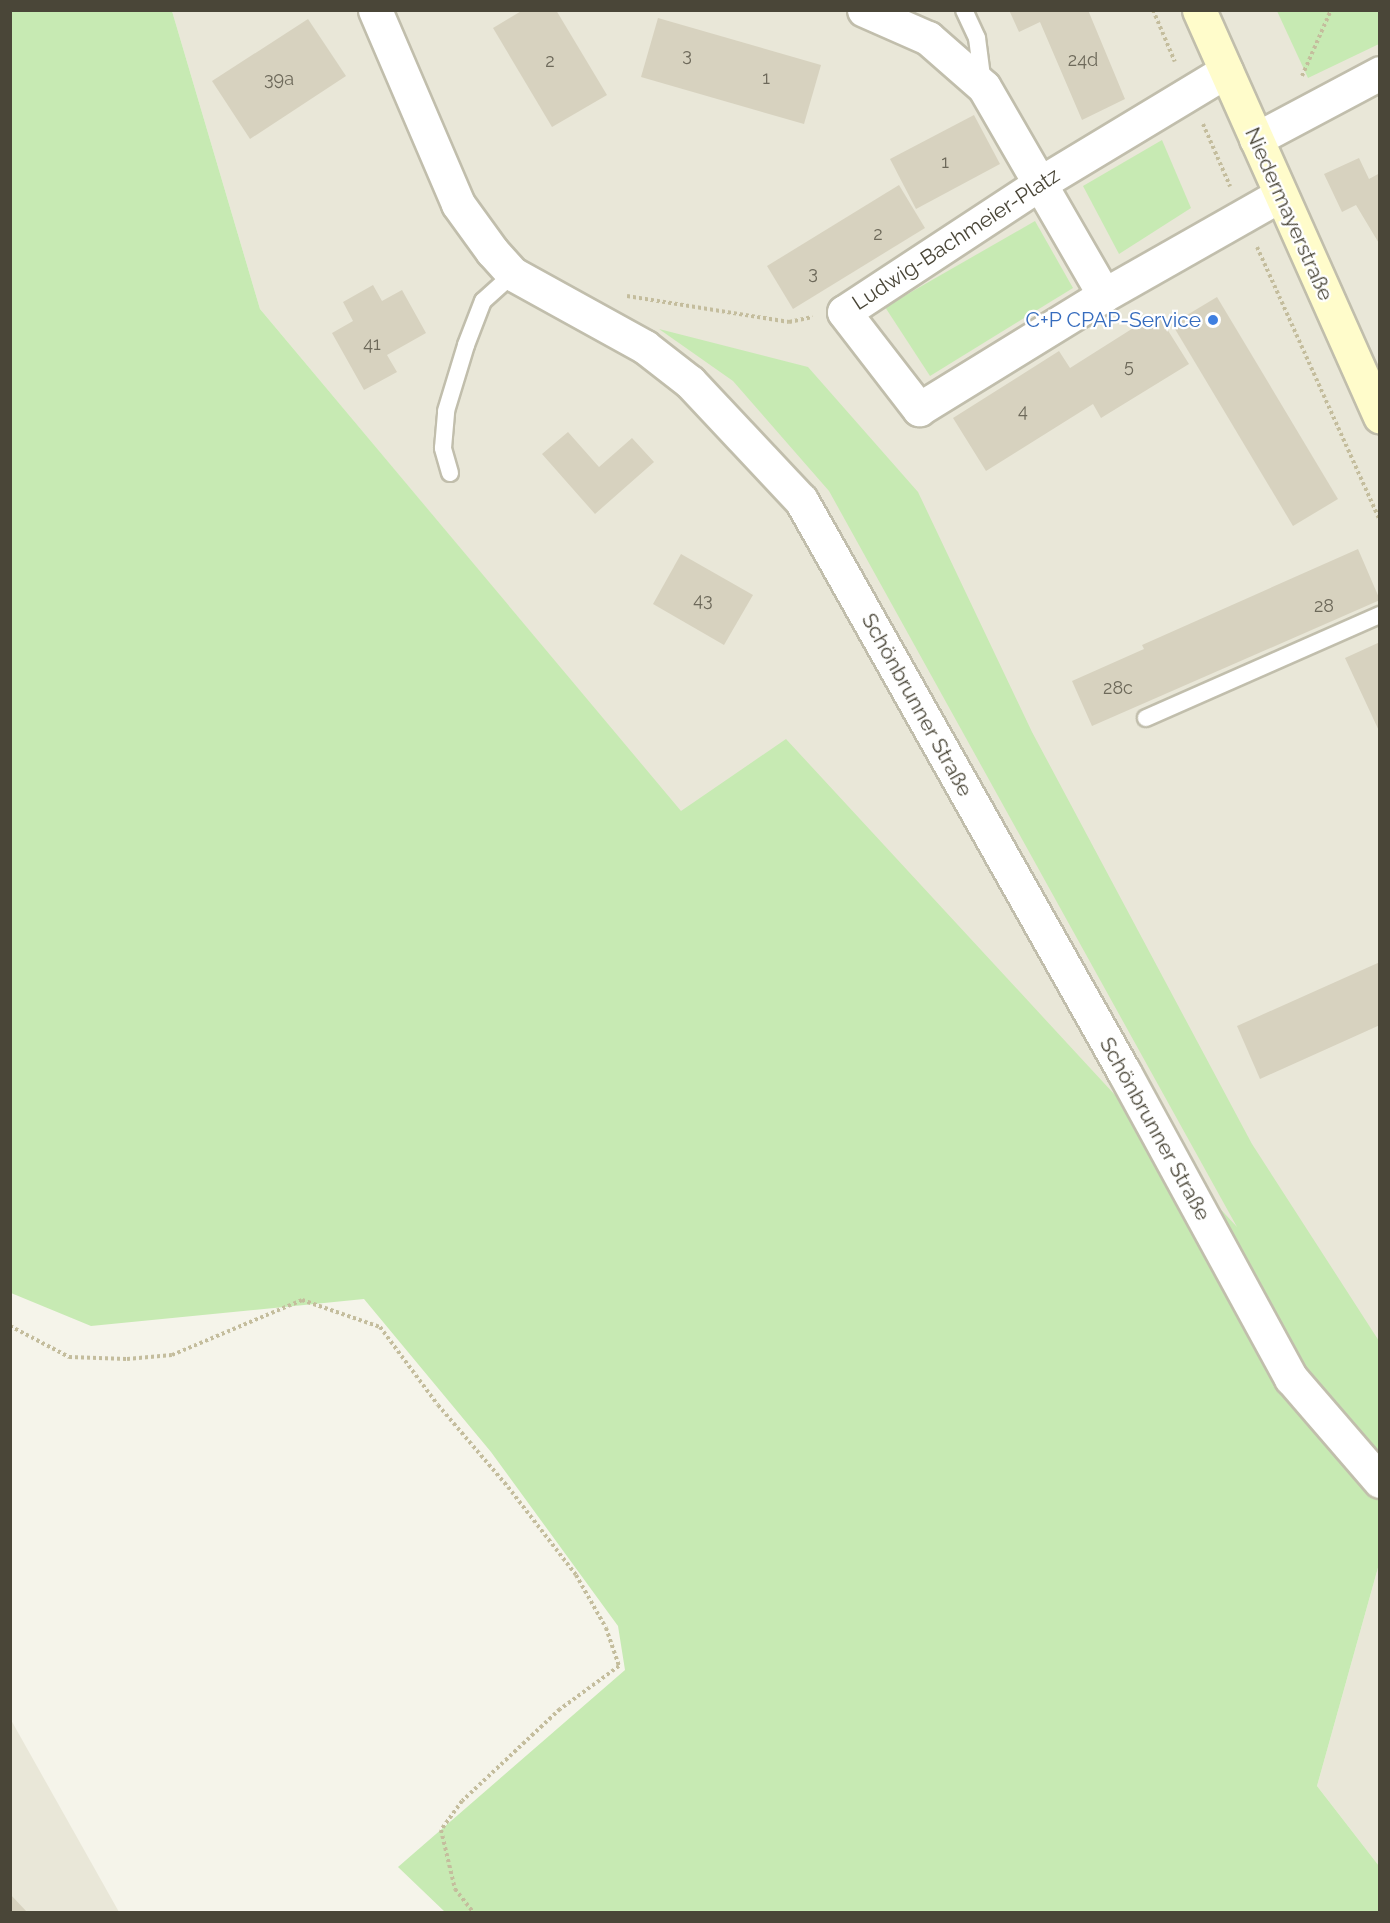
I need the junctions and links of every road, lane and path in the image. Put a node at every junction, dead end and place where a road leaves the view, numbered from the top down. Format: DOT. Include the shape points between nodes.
graph roads {
  1 [pos="375,10"];
  2 [pos="864,10"];
  3 [pos="964,10"];
  4 [pos="1153,10"];
  5 [pos="1199,10"];
  6 [pos="1331,10"];
  7 [pos="1226,71"];
  8 [pos="1380,73"];
  9 [pos="984,87"];
  10 [pos="1189,93"];
  11 [pos="1268,134"];
  12 [pos="1039,184"];
  13 [pos="1280,195"];
  14 [pos="1243,217"];
  15 [pos="513,274"];
  16 [pos="617,294"];
  17 [pos="1104,295"];
  18 [pos="844,312"];
  19 [pos="1380,417"];
  20 [pos="450,473"];
  21 [pos="1380,520"];
  22 [pos="1380,615"];
  23 [pos="1146,718"];
  24 [pos="10,1326"];
  25 [pos="1380,1481"];
  26 [pos="473,1912"];
  1 -- 15 [label="street, Schönbrunner Straße" via="458,204"];
  2 -- 9 [label="street" via="928,38"];
  3 -- 9 [label="lane" via="977,38"];
  4 -- 10 [label="path"];
  5 -- 7 [label="main road, Niedermayerstraße"];
  6 -- 11 [label="path"];
  7 -- 10 [label="street, Ludwig-Bachmeier-Platz"];
  7 -- 11 [label="main road, Niedermayerstraße"];
  8 -- 11 [label="street"];
  9 -- 12 [label="street"];
  10 -- 12 [label="street, Ludwig-Bachmeier-Platz"];
  10 -- 14 [label="path"];
  11 -- 13 [label="main road, Niedermayerstraße"];
  12 -- 17 [label="street"];
  12 -- 18 [label="street, Ludwig-Bachmeier-Platz"];
  13 -- 14 [label="street, Ludwig-Bachmeier-Platz"];
  13 -- 19 [label="main road, Niedermayerstraße"];
  14 -- 17 [label="street, Ludwig-Bachmeier-Platz"];
  14 -- 21 [label="path"];
  15 -- 20 [label="lane" via="483,301 466,345 446,411 443,448"];
  15 -- 25 [label="street, Schönbrunner Straße" via="654,354 720,412 801,500 1124,1072 1291,1378"];
  16 -- 18 [label="path" via="789,322"];
  17 -- 18 [label="street, Ludwig-Bachmeier-Platz" via="919,409"];
  22 -- 23 [label="lane"];
  24 -- 26 [label="path" via="69,1357 127,1359 171,1355 302,1300 380,1327 438,1405 508,1487 576,1575 606,1628 619,1666 560,1710 462,1801 441,1830 455,1888"];
}
